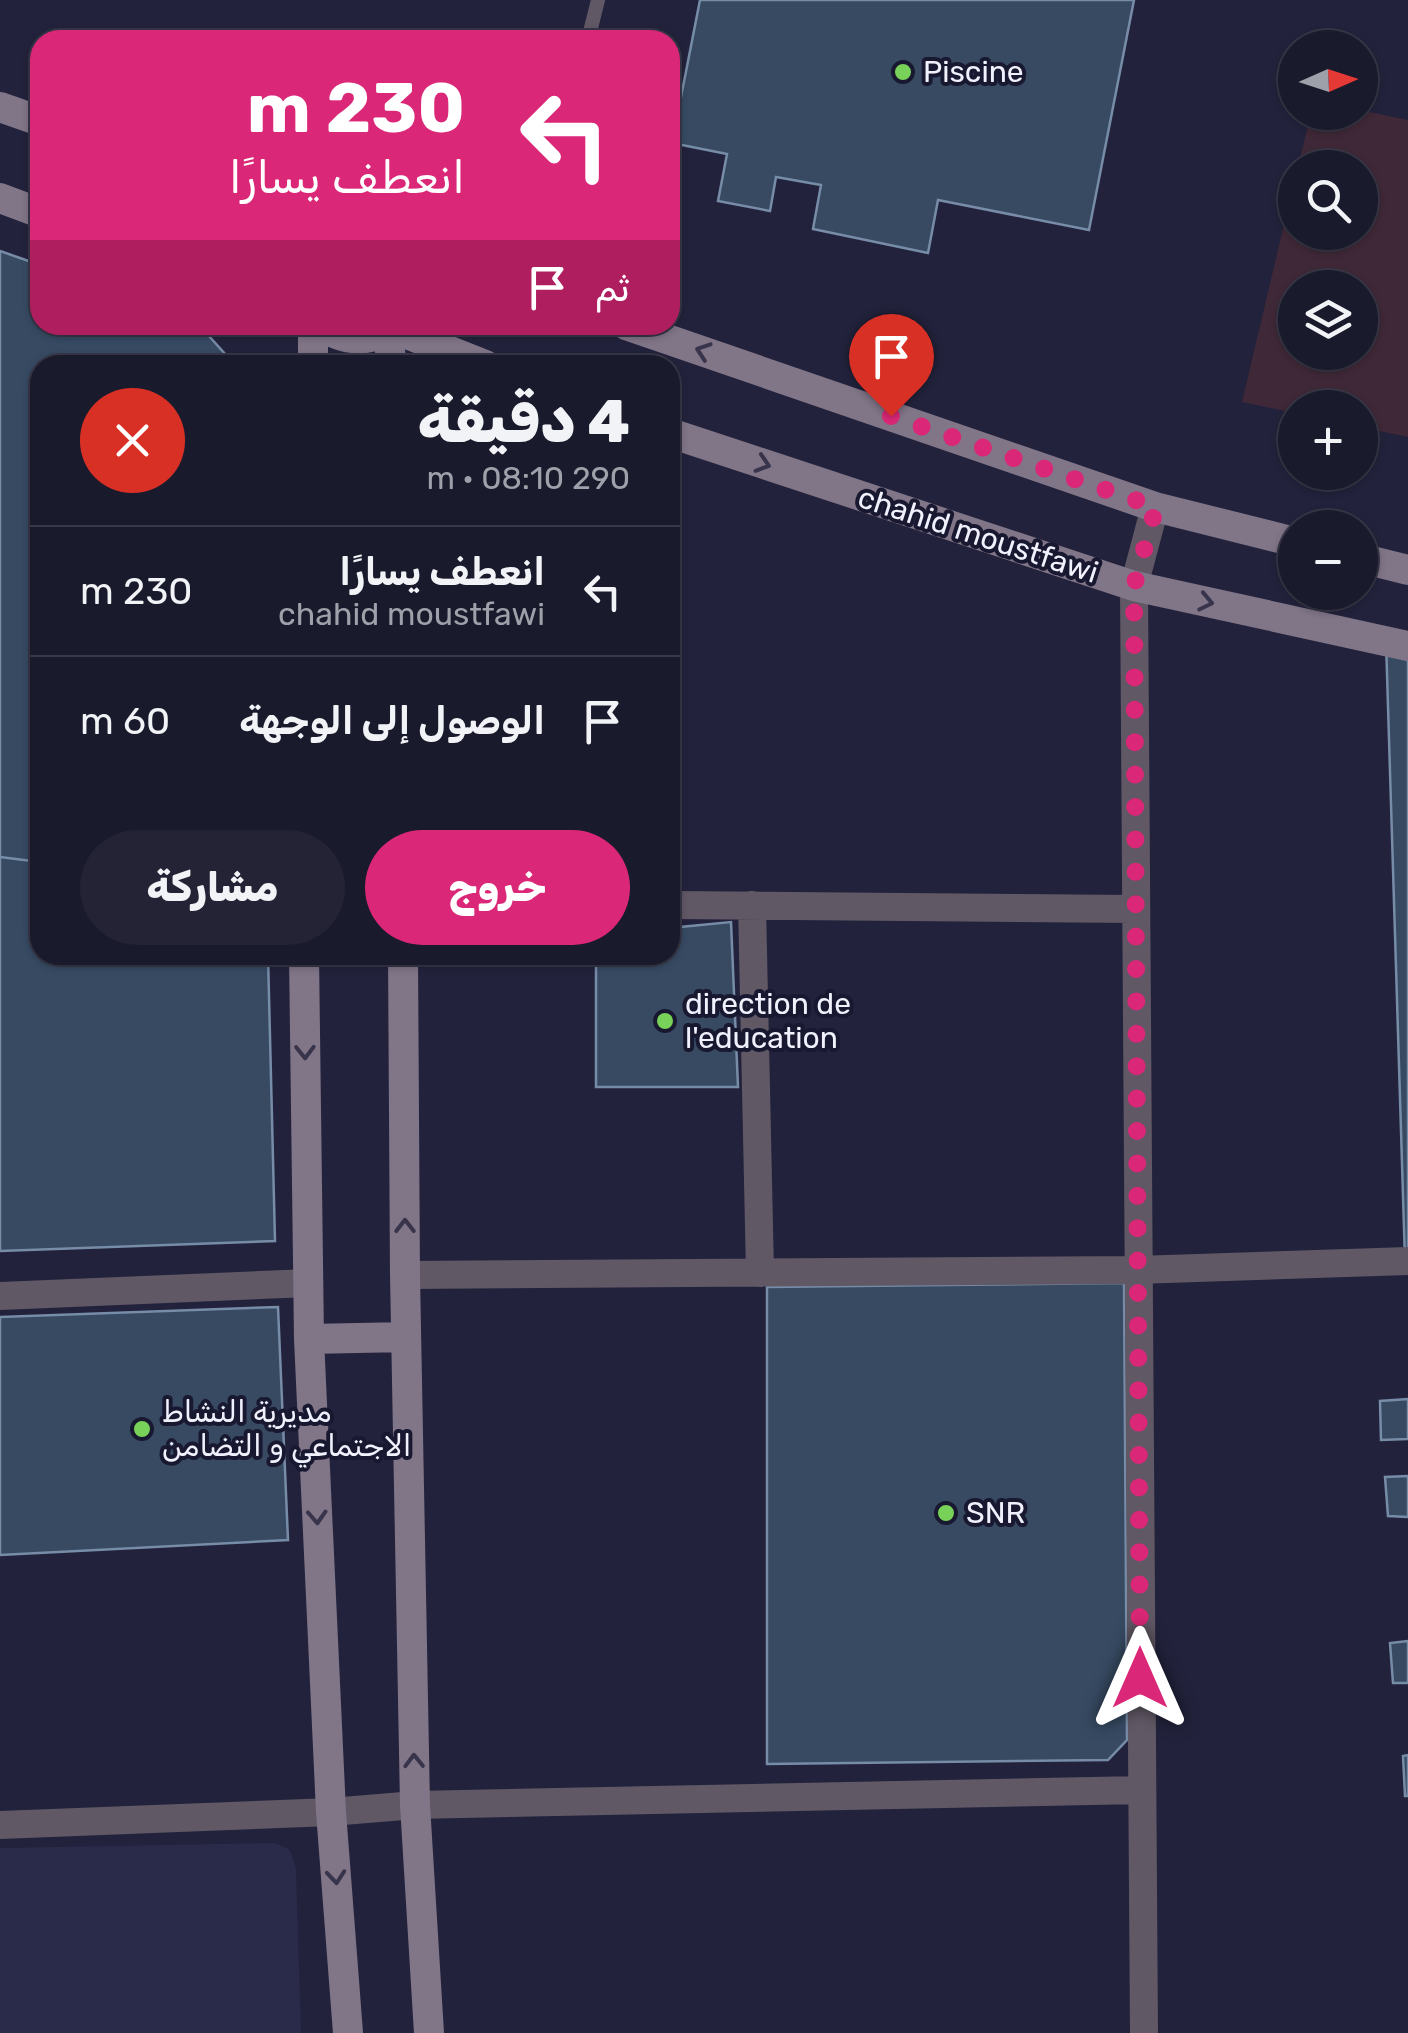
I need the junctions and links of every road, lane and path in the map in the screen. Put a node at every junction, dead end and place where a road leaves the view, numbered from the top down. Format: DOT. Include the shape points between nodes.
graph roads {
  1 [pos="598,0"];
  2 [pos="590,30"];
  3 [pos="0,106"];
  4 [pos="30,117"];
  5 [pos="0,198"];
  6 [pos="30,208"];
  7 [pos="338,335"];
  8 [pos="371,335"];
  9 [pos="409,335"];
  10 [pos="655,335"];
  11 [pos="460,355"];
  12 [pos="680,436"];
  13 [pos="1156,507"];
  14 [pos="1278,538"];
  15 [pos="1378,562"];
  16 [pos="1408,570"];
  17 [pos="1134,586"];
  18 [pos="1408,646"];
  19 [pos="680,905"];
  20 [pos="752,905"];
  21 [pos="1136,909"];
  22 [pos="304,965"];
  23 [pos="404,965"];
  24 [pos="1408,1261"];
  25 [pos="1137,1270"];
  26 [pos="760,1273"];
  27 [pos="405,1276"];
  28 [pos="308,1283"];
  29 [pos="0,1296"];
  30 [pos="406,1336"];
  31 [pos="309,1339"];
  32 [pos="1141,1790"];
  33 [pos="415,1806"];
  34 [pos="331,1812"];
  35 [pos="0,1825"];
  36 [pos="348,2033"];
  37 [pos="429,2033"];
  38 [pos="1144,2033"];
  1 -- 2 [label="lane"];
  3 -- 4 [label="street"];
  5 -- 6 [label="street"];
  7 -- 8 [label="street"];
  9 -- 11 [label="street"];
  13 -- 10 [label="street, one-way"];
  12 -- 17 [label="street, chahid moustfawi, one-way"];
  13 -- 14 [label="street"];
  13 -- 17 [label="street"];
  15 -- 16 [label="street"];
  17 -- 18 [label="street, chahid moustfawi, one-way"];
  17 -- 21 [label="street"];
  19 -- 20 [label="street"];
  20 -- 21 [label="street"];
  20 -- 26 [label="street"];
  21 -- 25 [label="street"];
  22 -- 28 [label="street, one-way"];
  27 -- 23 [label="street, one-way"];
  24 -- 25 [label="street"];
  25 -- 26 [label="street"];
  25 -- 32 [label="street"];
  26 -- 27 [label="street"];
  27 -- 30 [label="street"];
  28 -- 29 [label="street"];
  28 -- 31 [label="street"];
  30 -- 31 [label="street"];
  33 -- 30 [label="street, one-way"];
  31 -- 34 [label="street, one-way"];
  32 -- 33 [label="street"];
  32 -- 38 [label="street"];
  33 -- 34 [label="street"];
  33 -- 37 [label="street"];
  34 -- 35 [label="street"];
  34 -- 36 [label="street, one-way"];
}
